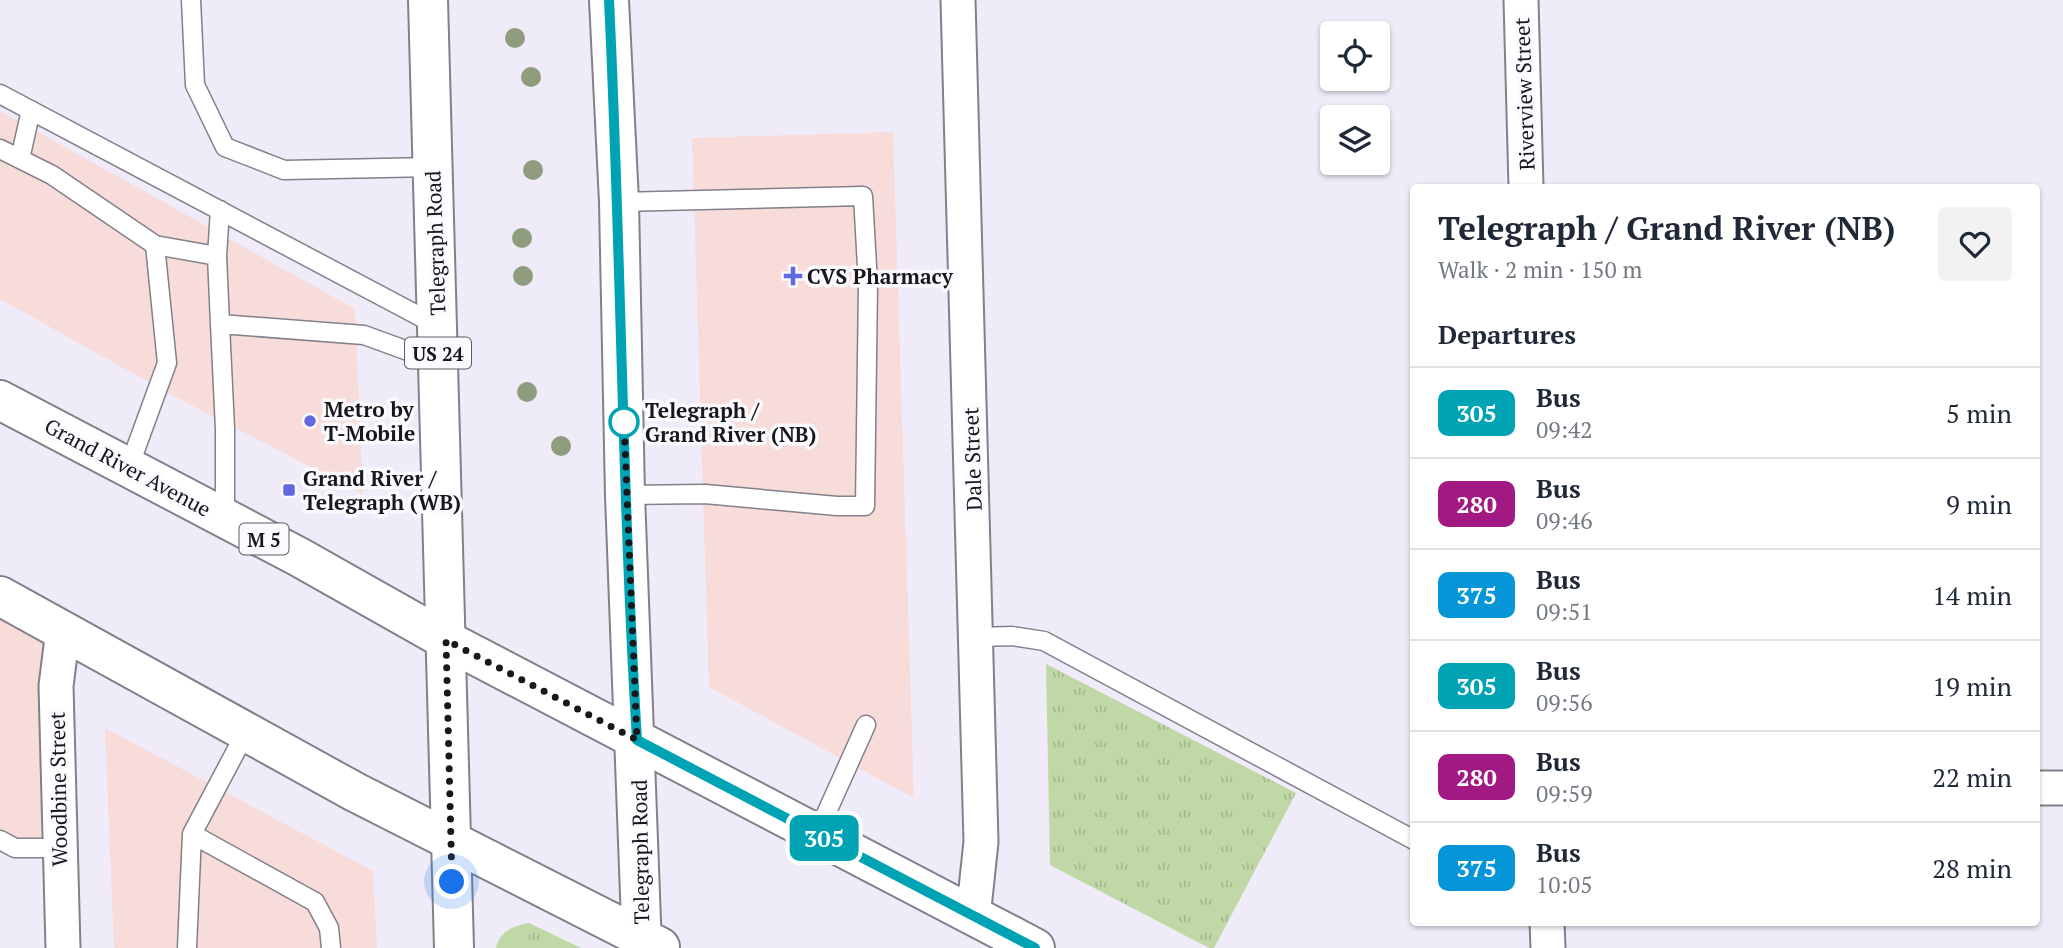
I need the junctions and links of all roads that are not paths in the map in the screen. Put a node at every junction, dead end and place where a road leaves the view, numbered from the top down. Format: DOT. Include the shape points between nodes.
graph roads {
  1 [pos="191,0"];
  2 [pos="428,0"];
  3 [pos="608,0"];
  4 [pos="958,0"];
  5 [pos="1521,0"];
  6 [pos="0,94"];
  7 [pos="31,110"];
  8 [pos="0,149"];
  9 [pos="20,159"];
  10 [pos="433,167"];
  11 [pos="1526,184"];
  12 [pos="619,202"];
  13 [pos="220,210"];
  14 [pos="155,245"];
  15 [pos="217,256"];
  16 [pos="220,324"];
  17 [pos="438,344"];
  18 [pos="0,400"];
  19 [pos="129,467"];
  20 [pos="625,495"];
  21 [pos="225,518"];
  22 [pos="0,596"];
  23 [pos="63,630"];
  24 [pos="978,636"];
  25 [pos="446,640"];
  26 [pos="866,725"];
  27 [pos="246,732"];
  28 [pos="637,740"];
  29 [pos="2040,788"];
  30 [pos="2063,788"];
  31 [pos="192,834"];
  32 [pos="817,834"];
  33 [pos="1410,838"];
  34 [pos="0,840"];
  35 [pos="451,841"];
  36 [pos="60,848"];
  37 [pos="972,917"];
  38 [pos="1548,926"];
  39 [pos="649,945"];
  40 [pos="63,948"];
  41 [pos="187,948"];
  42 [pos="331,948"];
  43 [pos="454,948"];
  44 [pos="1035,948"];
  45 [pos="1548,948"];
  1 -- 10 [label="lane" via="195,85 225,147 284,170"];
  2 -- 10 [label="main road, Telegraph Road / US 24"];
  3 -- 12 [label="main road, Telegraph Road"];
  4 -- 24 [label="street, Dale Street"];
  5 -- 11 [label="street, Riverview Street"];
  6 -- 7 [label="lane"];
  7 -- 9 [label="lane"];
  7 -- 13 [label="lane"];
  8 -- 9 [label="lane"];
  9 -- 14 [label="lane" via="52,175"];
  10 -- 17 [label="main road, Telegraph Road / US 24"];
  12 -- 20 [label="main road, Telegraph Road"];
  12 -- 20 [label="lane" via="863,196 868,284 864,506 705,494"];
  13 -- 15 [label="lane"];
  13 -- 17 [label="lane"];
  14 -- 15 [label="lane"];
  14 -- 19 [label="lane" via="167,363"];
  15 -- 16 [label="lane"];
  16 -- 17 [label="lane"];
  16 -- 21 [label="lane"];
  17 -- 25 [label="main road, Telegraph Road / US 24"];
  18 -- 19 [label="main road, Grand River Avenue / M 5"];
  19 -- 21 [label="main road, Grand River Avenue / M 5"];
  20 -- 28 [label="main road, Telegraph Road"];
  21 -- 25 [label="main road, Grand River Avenue / M 5"];
  22 -- 23 [label="main road"];
  23 -- 27 [label="main road"];
  23 -- 36 [label="street, Woodbine Street" via="56,687"];
  24 -- 33 [label="lane" via="1044,641"];
  24 -- 37 [label="street, Dale Street" via="981,842"];
  25 -- 28 [label="main road, Grand River Avenue / M 5"];
  25 -- 35 [label="main road, Telegraph Road / US 24"];
  26 -- 32 [label="lane"];
  27 -- 31 [label="lane"];
  27 -- 35 [label="main road"];
  28 -- 32 [label="main road, Grand River Avenue / M 5"];
  28 -- 39 [label="main road, Telegraph Road"];
  29 -- 30 [label="street"];
  31 -- 41 [label="lane"];
  31 -- 42 [label="lane" via="315,902 329,928"];
  32 -- 37 [label="main road, Grand River Avenue / M 5"];
  34 -- 36 [label="lane" via="15,848"];
  35 -- 39 [label="main road"];
  35 -- 43 [label="main road, Telegraph Road / US 24"];
  36 -- 40 [label="street, Woodbine Street"];
  37 -- 44 [label="main road, Grand River Avenue / M 5"];
  38 -- 45 [label="street"];
}
